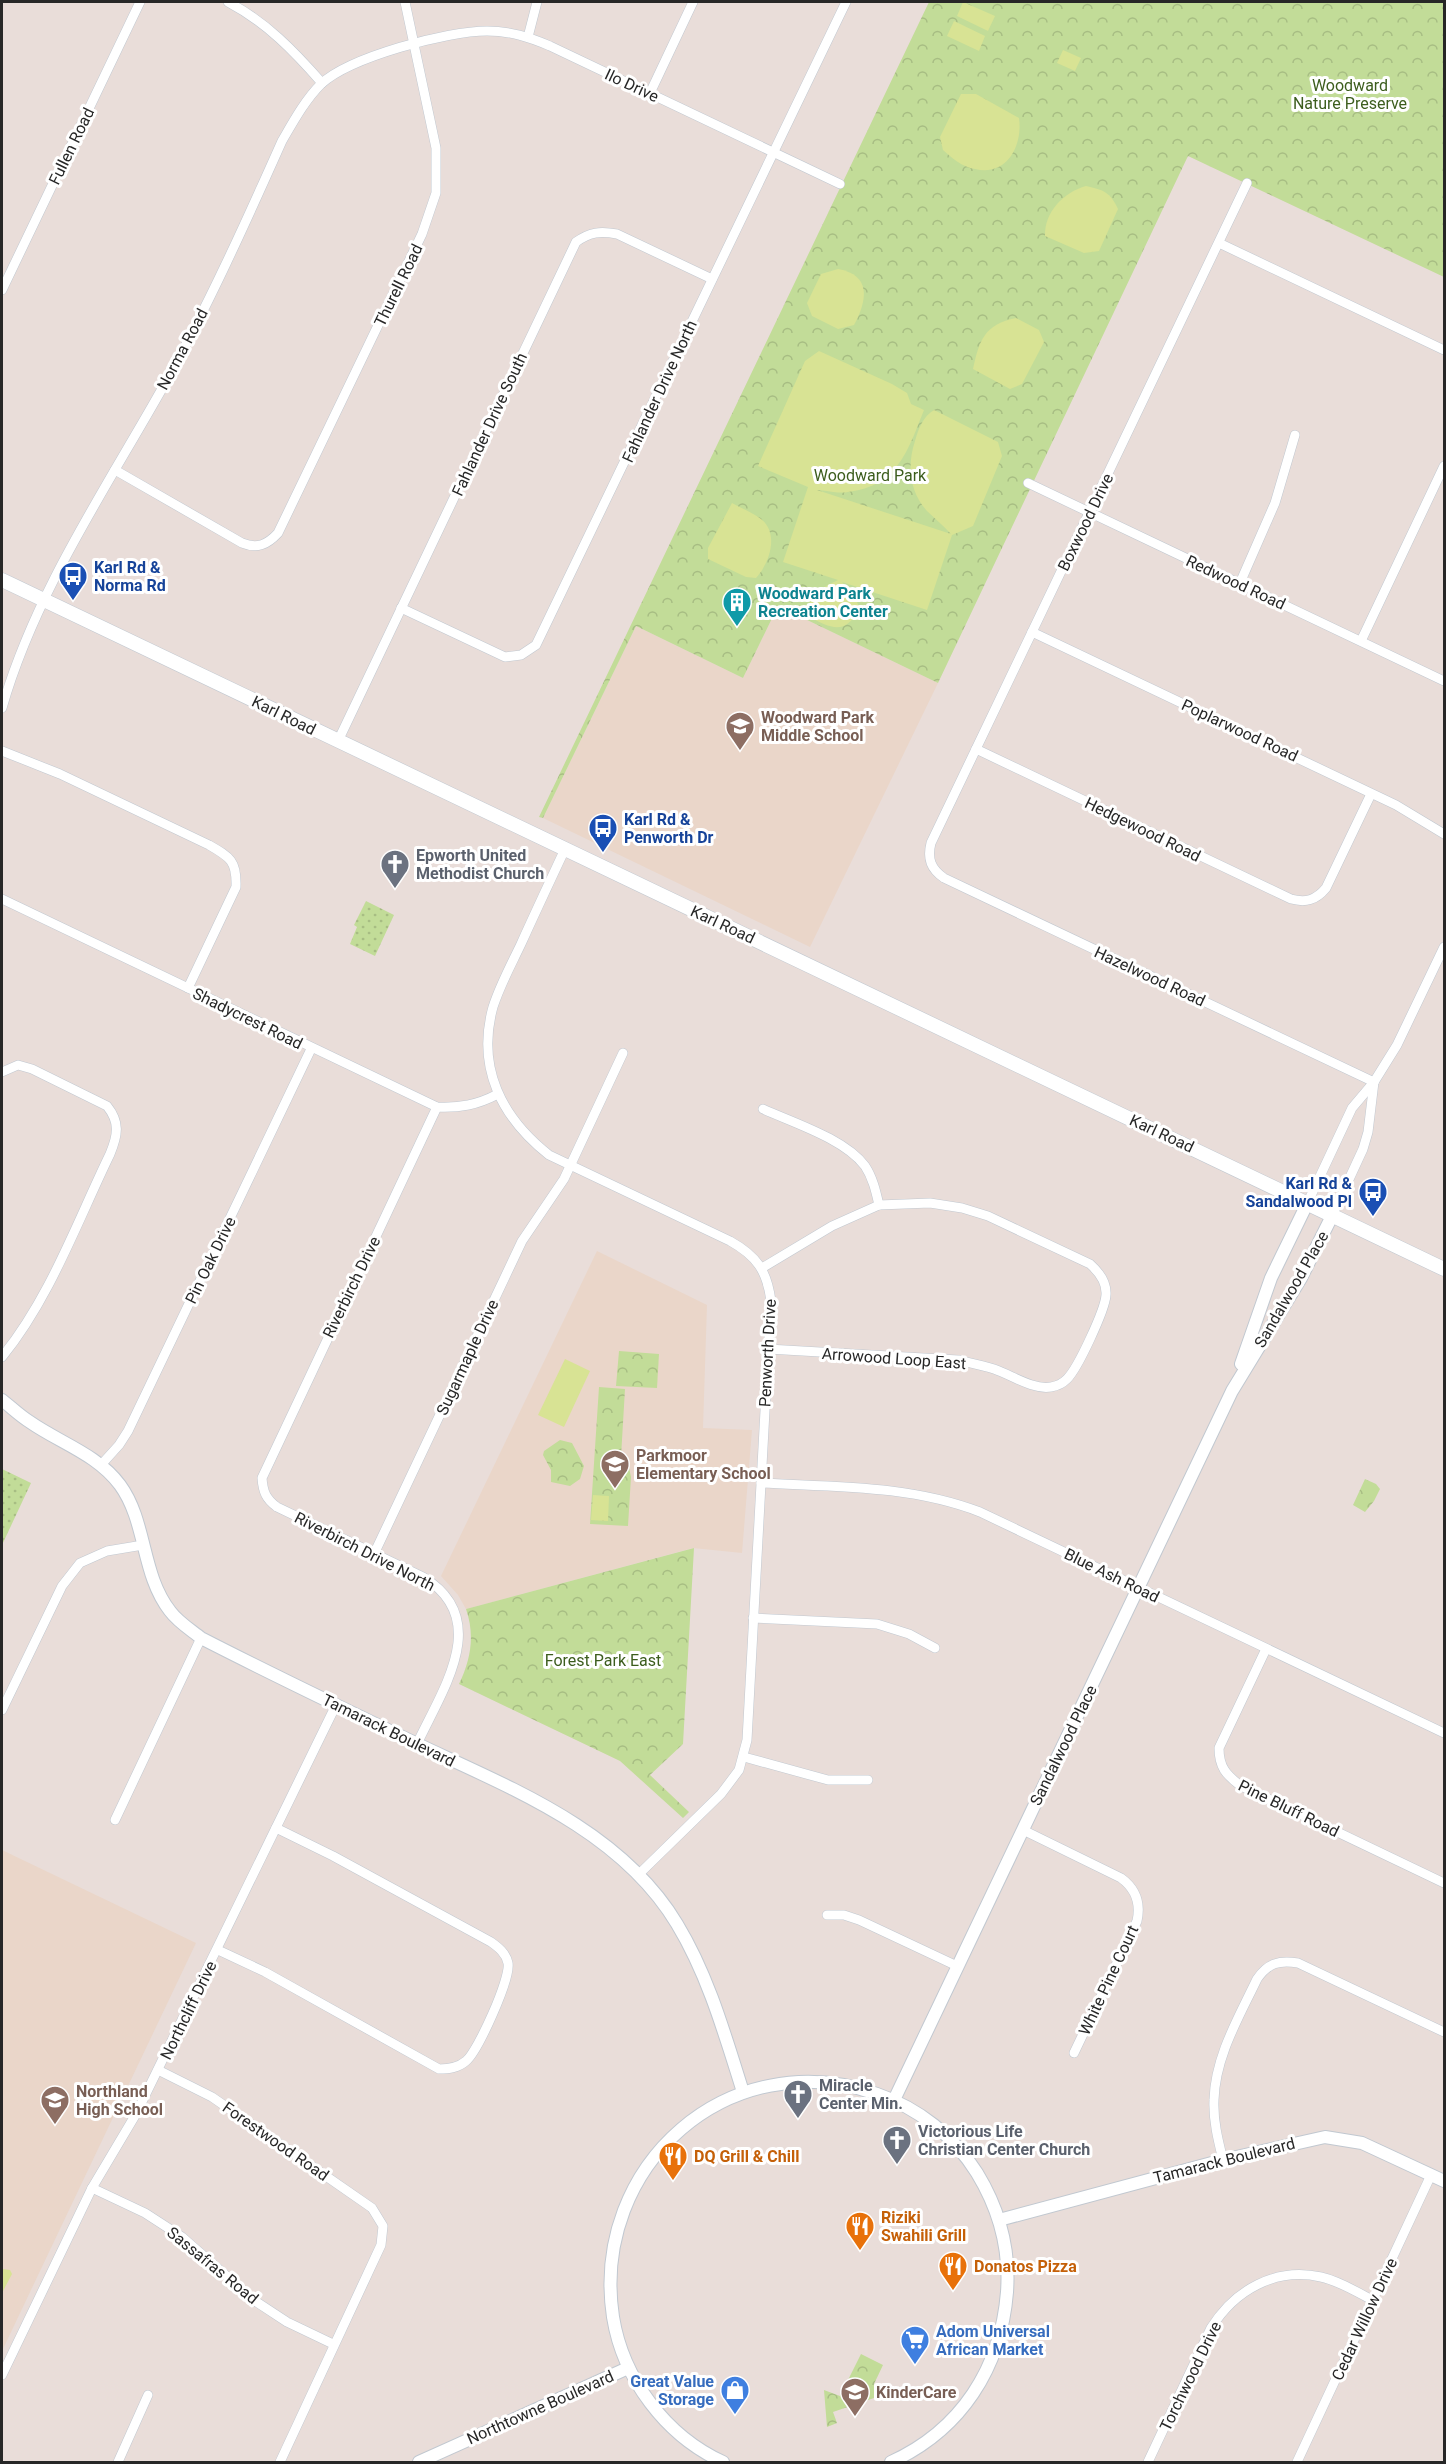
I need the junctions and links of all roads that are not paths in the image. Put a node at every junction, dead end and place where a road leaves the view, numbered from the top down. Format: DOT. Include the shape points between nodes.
graph roads {
  1 [pos="140,2"];
  2 [pos="228,2"];
  3 [pos="405,2"];
  4 [pos="537,2"];
  5 [pos="693,2"];
  6 [pos="846,2"];
  7 [pos="528,37"];
  8 [pos="414,44"];
  9 [pos="322,83"];
  10 [pos="650,93"];
  11 [pos="773,153"];
  12 [pos="1247,183"];
  13 [pos="840,184"];
  14 [pos="1219,243"];
  15 [pos="712,279"];
  16 [pos="2,290"];
  17 [pos="1444,350"];
  18 [pos="1295,435"];
  19 [pos="1444,466"];
  20 [pos="115,470"];
  21 [pos="1028,483"];
  22 [pos="1090,512"];
  23 [pos="2,580"];
  24 [pos="1240,584"];
  25 [pos="45,600"];
  26 [pos="401,608"];
  27 [pos="1032,632"];
  28 [pos="1361,641"];
  29 [pos="1444,681"];
  30 [pos="2,708"];
  31 [pos="338,741"];
  32 [pos="976,749"];
  33 [pos="2,751"];
  34 [pos="1371,794"];
  35 [pos="1444,834"];
  36 [pos="565,849"];
  37 [pos="930,863"];
  38 [pos="2,899"];
  39 [pos="1444,947"];
  40 [pos="188,988"];
  41 [pos="311,1049"];
  42 [pos="623,1053"];
  43 [pos="2,1072"];
  44 [pos="1374,1082"];
  45 [pos="498,1094"];
  46 [pos="436,1107"];
  47 [pos="763,1109"];
  48 [pos="570,1166"];
  49 [pos="1307,1204"];
  50 [pos="879,1205"];
  51 [pos="1332,1216"];
  52 [pos="762,1268"];
  53 [pos="1444,1269"];
  54 [pos="768,1349"];
  55 [pos="2,1357"];
  56 [pos="1232,1391"];
  57 [pos="2,1400"];
  58 [pos="100,1466"];
  59 [pos="265,1467"];
  60 [pos="760,1483"];
  61 [pos="143,1545"];
  62 [pos="374,1554"];
  63 [pos="1138,1588"];
  64 [pos="753,1618"];
  65 [pos="201,1638"];
  66 [pos="935,1648"];
  67 [pos="1266,1649"];
  68 [pos="336,1705"];
  69 [pos="2,1710"];
  70 [pos="1444,1733"];
  71 [pos="417,1744"];
  72 [pos="744,1757"];
  73 [pos="868,1780"];
  74 [pos="115,1820"];
  75 [pos="276,1828"];
  76 [pos="1023,1830"];
  77 [pos="638,1875"];
  78 [pos="1444,1883"];
  79 [pos="827,1915"];
  80 [pos="218,1950"];
  81 [pos="957,1966"];
  82 [pos="1444,2032"];
  83 [pos="1074,2053"];
  84 [pos="158,2070"];
  85 [pos="743,2092"];
  86 [pos="894,2100"];
  87 [pos="1223,2160"];
  88 [pos="1431,2175"];
  89 [pos="1444,2181"];
  90 [pos="92,2188"];
  91 [pos="999,2220"];
  92 [pos="1372,2300"];
  93 [pos="333,2344"];
  94 [pos="628,2368"];
  95 [pos="2,2375"];
  96 [pos="148,2395"];
  97 [pos="118,2463"];
  98 [pos="280,2463"];
  99 [pos="418,2463"];
  100 [pos="723,2463"];
  101 [pos="891,2463"];
  102 [pos="1148,2463"];
  103 [pos="1297,2463"];
  1 -- 16 [label="street, Fullen Road"];
  2 -- 9 [label="street" via="261,21"];
  3 -- 8 [label="street, Thurell Road"];
  4 -- 7 [label="street"];
  5 -- 10 [label="street"];
  6 -- 11 [label="street, Fahlander Drive North"];
  7 -- 8 [label="street, Ilo Drive" via="486,31"];
  7 -- 10 [label="street, Ilo Drive"];
  8 -- 9 [label="street, Norma Road" via="367,58"];
  8 -- 20 [label="street, Thurell Road" via="436,148 438,173 430,213 278,533 264,545 252,547"];
  9 -- 20 [label="street, Norma Road" via="282,141 183,350"];
  10 -- 11 [label="street, Ilo Drive"];
  11 -- 13 [label="street, Ilo Drive"];
  11 -- 15 [label="street, Fahlander Drive North"];
  12 -- 14 [label="street, Boxwood Drive"];
  14 -- 17 [label="street"];
  14 -- 22 [label="street, Boxwood Drive"];
  15 -- 26 [label="street, Fahlander Drive South" via="617,234 603,231 576,242"];
  15 -- 26 [label="street, Fahlander Drive North" via="536,645 521,655 505,657"];
  18 -- 24 [label="street" via="1275,503"];
  19 -- 28 [label="street"];
  20 -- 25 [label="street, Norma Road"];
  21 -- 22 [label="street, Redwood Road"];
  22 -- 24 [label="street, Redwood Road"];
  22 -- 27 [label="street, Boxwood Drive"];
  23 -- 25 [label="main road, Karl Road"];
  24 -- 28 [label="street, Redwood Road"];
  25 -- 30 [label="street, Norma Road" via="19,656"];
  25 -- 31 [label="main road, Karl Road"];
  26 -- 31 [label="street, Fahlander Drive South"];
  27 -- 32 [label="street, Boxwood Drive"];
  27 -- 34 [label="street, Poplarwood Road"];
  28 -- 29 [label="street, Redwood Road"];
  31 -- 36 [label="main road, Karl Road"];
  32 -- 34 [label="street, Hedgewood Road" via="1301,902 1320,896 1326,888"];
  32 -- 37 [label="street, Boxwood Drive" via="931,843"];
  33 -- 40 [label="street" via="60,774 209,845 233,862 236,887"];
  34 -- 35 [label="street, Poplarwood Road"];
  36 -- 45 [label="street, Penworth Drive" via="493,1008 489,1063"];
  36 -- 49 [label="main road, Karl Road"];
  37 -- 44 [label="street, Hazelwood Road" via="944,878"];
  38 -- 40 [label="street, Shadycrest Road"];
  39 -- 44 [label="street, Sandalwood Place" via="1397,1045"];
  40 -- 41 [label="street, Shadycrest Road"];
  41 -- 46 [label="street, Shadycrest Road"];
  41 -- 58 [label="street, Pin Oak Drive" via="128,1431"];
  42 -- 48 [label="street, Sugarmaple Drive"];
  43 -- 55 [label="street" via="18,1065 33,1069 100,1101 118,1126 110,1154 41,1298"];
  44 -- 49 [label="street, Sandalwood Place" via="1352,1108"];
  44 -- 51 [label="street, Sandalwood Place" via="1363,1149"];
  45 -- 46 [label="street, Shadycrest Road" via="460,1108"];
  45 -- 48 [label="street, Penworth Drive" via="529,1139"];
  46 -- 59 [label="street, Riverbirch Drive"];
  47 -- 50 [label="street" via="849,1151 866,1168"];
  48 -- 52 [label="street, Penworth Drive" via="740,1246"];
  48 -- 62 [label="street, Sugarmaple Drive" via="522,1241"];
  49 -- 51 [label="main road, Karl Road"];
  49 -- 56 [label="street, Sandalwood Place" via="1270,1278"];
  50 -- 52 [label="street" via="832,1226"];
  50 -- 54 [label="street, Arrowood Loop East" via="930,1203 962,1208 988,1216 1090,1264 1104,1280 1106,1294 1075,1368 1052,1387 1032,1385 958,1360"];
  51 -- 53 [label="main road, Karl Road"];
  51 -- 56 [label="street, Sandalwood Place" via="1301,1278"];
  52 -- 54 [label="street, Penworth Drive" via="771,1301"];
  54 -- 60 [label="street, Penworth Drive"];
  56 -- 63 [label="street, Sandalwood Place"];
  57 -- 58 [label="street, Tamarack Boulevard"];
  58 -- 61 [label="street, Tamarack Boulevard" via="119,1483 130,1501"];
  59 -- 62 [label="street, Riverbirch Drive North" via="263,1490 277,1508"];
  60 -- 63 [label="street, Blue Ash Road" via="936,1497 980,1512"];
  60 -- 64 [label="street, Penworth Drive"];
  61 -- 65 [label="street, Tamarack Boulevard" via="152,1578 170,1612"];
  61 -- 69 [label="street" via="107,1551 80,1563 62,1586"];
  62 -- 71 [label="street, Riverbirch Drive North" via="436,1585 447,1596 457,1618 460,1640 455,1663"];
  63 -- 67 [label="street, Blue Ash Road"];
  63 -- 76 [label="street, Sandalwood Place"];
  64 -- 66 [label="street" via="878,1624"];
  64 -- 72 [label="street, Penworth Drive"];
  65 -- 68 [label="street, Tamarack Boulevard"];
  65 -- 74 [label="street"];
  67 -- 70 [label="street, Blue Ash Road"];
  67 -- 78 [label="street, Pine Bluff Road" via="1219,1748 1226,1775 1241,1786"];
  68 -- 71 [label="street, Tamarack Boulevard"];
  68 -- 75 [label="street, Northcliff Drive"];
  71 -- 77 [label="street, Tamarack Boulevard" via="555,1810"];
  72 -- 73 [label="street" via="828,1780"];
  72 -- 77 [label="street, Penworth Drive" via="740,1770 722,1794"];
  75 -- 80 [label="street, Northcliff Drive"];
  75 -- 80 [label="street" via="501,1950 508,1961 507,1981 474,2052 453,2068 439,2069"];
  76 -- 81 [label="street, Sandalwood Place"];
  76 -- 83 [label="street, White Pine Court" via="1121,1878 1133,1888 1139,1904 1137,1921"];
  77 -- 85 [label="street, Tamarack Boulevard" via="677,1923 694,1956"];
  79 -- 81 [label="street" via="859,1920"];
  80 -- 84 [label="street, Northcliff Drive"];
  81 -- 86 [label="street, Sandalwood Place"];
  82 -- 87 [label="street" via="1298,1963 1272,1964 1257,1979 1219,2064 1214,2101"];
  84 -- 90 [label="street, Northcliff Drive"];
  84 -- 93 [label="street, Forestwood Road" via="212,2097 372,2208 383,2226 381,2245"];
  85 -- 86 [label="street" via="781,2083 823,2082 857,2087"];
  85 -- 94 [label="street" via="712,2106 682,2127 656,2152 627,2198 614,2238 609,2293 615,2331"];
  86 -- 91 [label="street" via="922,2116 955,2145 987,2189"];
  87 -- 88 [label="street, Tamarack Boulevard" via="1324,2137 1362,2143"];
  87 -- 91 [label="street, Tamarack Boulevard"];
  88 -- 89 [label="street, Tamarack Boulevard"];
  88 -- 92 [label="street, Cedar Willow Drive"];
  90 -- 93 [label="street, Sassafras Road" via="145,2213 182,2237 255,2301"];
  90 -- 95 [label="street, Northcliff Drive"];
  91 -- 101 [label="street" via="1008,2271 1004,2322 987,2371 968,2403 942,2430"];
  92 -- 102 [label="street, Torchwood Drive" via="1322,2277 1294,2274 1270,2279 1240,2294 1211,2328"];
  92 -- 103 [label="street, Cedar Willow Drive"];
  93 -- 98 [label="street"];
  94 -- 99 [label="street, Northtowne Boulevard"];
  94 -- 100 [label="street" via="642,2392 672,2427"];
  96 -- 97 [label="street"];
}
